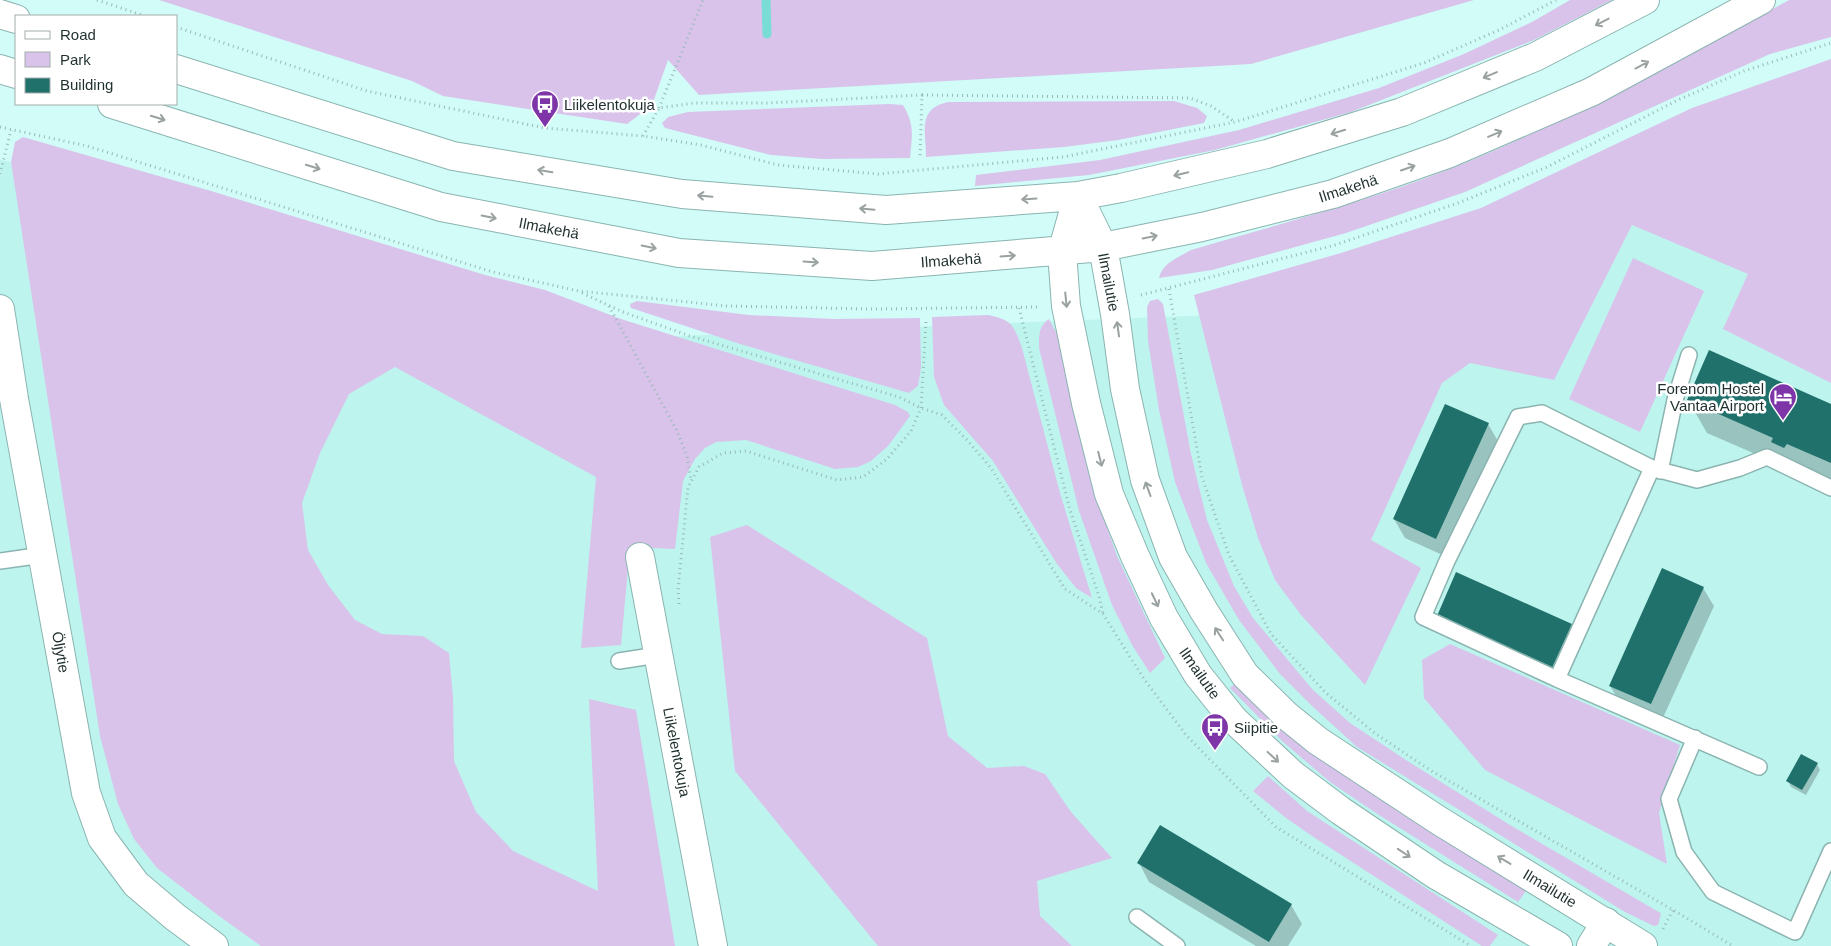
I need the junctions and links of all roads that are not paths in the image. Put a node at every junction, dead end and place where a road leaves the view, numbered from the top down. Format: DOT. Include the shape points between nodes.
graph roads {
  1 [pos="1645,0"];
  2 [pos="1761,0"];
  3 [pos="0,14"];
  4 [pos="15,19"];
  5 [pos="0,69"];
  6 [pos="178,70"];
  7 [pos="15,74"];
  8 [pos="115,105"];
  9 [pos="1078,196"];
  10 [pos="1103,247"];
  11 [pos="1062,252"];
  12 [pos="0,309"];
  13 [pos="1689,355"];
  14 [pos="1656,470"];
  15 [pos="1831,488"];
  16 [pos="44,555"];
  17 [pos="640,557"];
  18 [pos="0,562"];
  19 [pos="658,655"];
  20 [pos="618,661"];
  21 [pos="1558,679"];
  22 [pos="1694,738"];
  23 [pos="1759,767"];
  24 [pos="1831,851"];
  25 [pos="1137,917"];
  26 [pos="1606,922"];
  27 [pos="214,946"];
  28 [pos="714,946"];
  29 [pos="1177,946"];
  30 [pos="1558,946"];
  31 [pos="1591,946"];
  32 [pos="1643,946"];
  1 -- 9 [label="main road, one-way" via="1535,57 1402,112 1267,154"];
  10 -- 2 [label="main road, Ilmakehä, one-way" via="1202,227 1333,194 1450,153 1591,92"];
  3 -- 4 [label="main road"];
  5 -- 7 [label="main road"];
  9 -- 6 [label="main road, one-way" via="886,210 682,194 453,156"];
  8 -- 11 [label="main road, Ilmakehä, one-way" via="442,208 679,253 872,266"];
  9 -- 10 [label="main road, Ilmailutie"];
  9 -- 11 [label="main road, Ilmailutie"];
  10 -- 11 [label="main road, Ilmakehä"];
  26 -- 10 [label="main road, Ilmailutie, one-way" via="1438,820 1318,741 1245,675 1173,558 1145,480 1125,389 1116,314"];
  11 -- 30 [label="main road, Ilmailutie, one-way" via="1066,306 1109,494 1164,618 1198,675 1234,720 1293,775 1436,875"];
  12 -- 16 [label="main road, Öljytie"];
  13 -- 14 [label="lane"];
  14 -- 15 [label="lane" via="1697,480 1767,457"];
  14 -- 21 [label="lane"];
  14 -- 21 [label="lane" via="1542,413 1518,417 1447,561 1423,617"];
  16 -- 18 [label="lane"];
  16 -- 27 [label="main road, Öljytie" via="86,793 102,838 136,884"];
  17 -- 19 [label="main road, Liikelentokuja"];
  19 -- 20 [label="lane"];
  19 -- 28 [label="main road, Liikelentokuja"];
  21 -- 22 [label="lane"];
  22 -- 23 [label="lane"];
  22 -- 24 [label="lane" via="1669,799 1684,852 1713,892 1795,932"];
  25 -- 29 [label="lane"];
  26 -- 31 [label="main road"];
  26 -- 32 [label="main road, Ilmailutie"];
}
